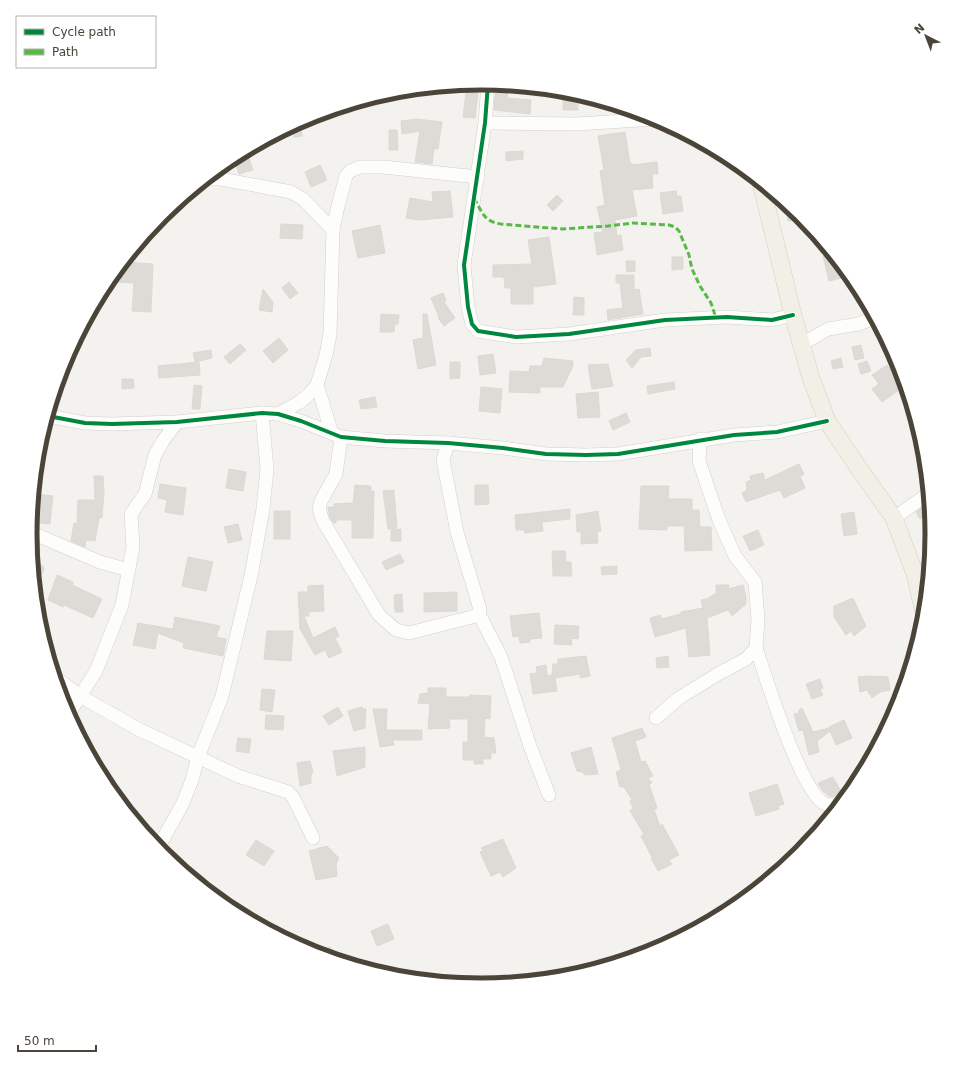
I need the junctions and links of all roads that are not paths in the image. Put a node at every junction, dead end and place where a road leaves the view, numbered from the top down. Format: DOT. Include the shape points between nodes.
graph roads {
  1 [pos="488,90"];
  2 [pos="640,120"];
  3 [pos="485,123"];
  4 [pos="478,177"];
  5 [pos="215,179"];
  6 [pos="763,192"];
  7 [pos="333,230"];
  8 [pos="793,315"];
  9 [pos="870,320"];
  10 [pos="801,343"];
  11 [pos="317,385"];
  12 [pos="262,413"];
  13 [pos="278,414"];
  14 [pos="53,417"];
  15 [pos="827,421"];
  16 [pos="177,422"];
  17 [pos="336,435"];
  18 [pos="700,440"];
  19 [pos="448,443"];
  20 [pos="923,497"];
  21 [pos="894,518"];
  22 [pos="37,535"];
  23 [pos="128,570"];
  24 [pos="920,598"];
  25 [pos="479,614"];
  26 [pos="756,648"];
  27 [pos="63,684"];
  28 [pos="80,696"];
  29 [pos="73,708"];
  30 [pos="656,718"];
  31 [pos="198,757"];
  32 [pos="549,795"];
  33 [pos="834,804"];
  34 [pos="313,838"];
  35 [pos="161,842"];
  1 -- 3 [label="street"];
  2 -- 3 [label="street" via="577,124"];
  3 -- 4 [label="street"];
  4 -- 7 [label="street" via="360,167 350,171 346,176"];
  4 -- 8 [label="street" via="464,265 468,307 472,324 478,330 516,337 569,334 665,320 727,317 772,320"];
  5 -- 7 [label="street" via="291,192 303,199"];
  6 -- 8 [label="main road"];
  7 -- 11 [label="street" via="330,334"];
  8 -- 10 [label="main road"];
  9 -- 10 [label="street" via="828,329"];
  10 -- 15 [label="main road"];
  11 -- 13 [label="street" via="300,402"];
  11 -- 17 [label="street"];
  12 -- 13 [label="street"];
  12 -- 16 [label="street"];
  12 -- 31 [label="street" via="267,470 251,576 222,696"];
  13 -- 17 [label="street"];
  14 -- 16 [label="street" via="85,423"];
  15 -- 18 [label="street" via="777,432"];
  15 -- 21 [label="main road"];
  16 -- 23 [label="street" via="156,455 145,494 131,514 133,548"];
  17 -- 19 [label="street" via="384,441"];
  17 -- 25 [label="street" via="336,474 321,500 319,509 323,521 379,615 396,630 409,633"];
  18 -- 19 [label="street" via="618,454 586,455 546,454"];
  18 -- 26 [label="street" via="700,461 719,520 735,556 755,582 758,620"];
  19 -- 25 [label="street" via="443,460 457,532 480,610"];
  20 -- 21 [label="street"];
  21 -- 24 [label="main road"];
  22 -- 23 [label="street" via="100,562"];
  23 -- 28 [label="street" via="122,605 96,671"];
  25 -- 32 [label="street" via="501,657"];
  26 -- 30 [label="street" via="746,659 679,698"];
  26 -- 33 [label="street" via="782,725 804,777 825,804"];
  27 -- 28 [label="street"];
  28 -- 29 [label="street"];
  28 -- 31 [label="street" via="138,729"];
  31 -- 34 [label="street" via="238,776 288,792 293,797"];
  31 -- 35 [label="street" via="183,803"];
}
